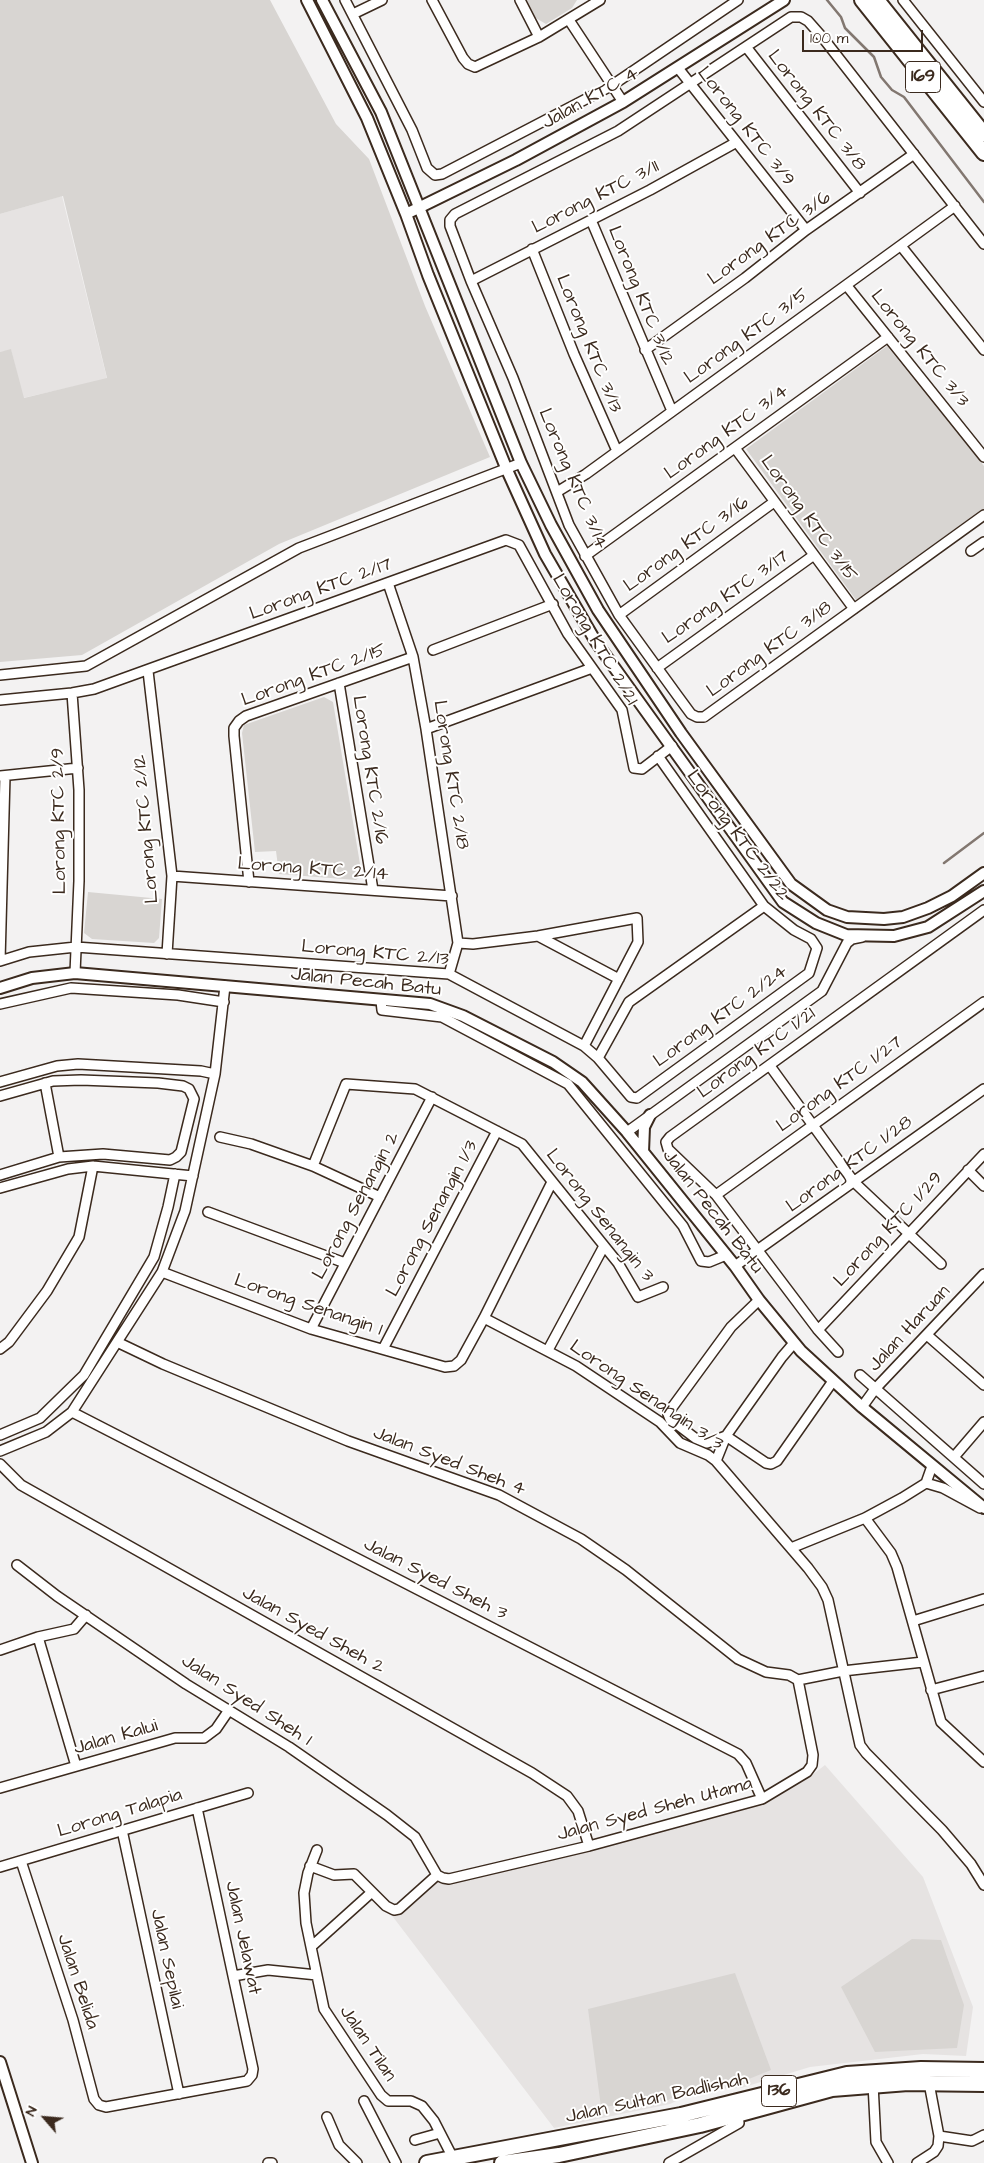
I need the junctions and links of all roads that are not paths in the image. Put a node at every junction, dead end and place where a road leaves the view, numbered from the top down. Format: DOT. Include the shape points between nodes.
graph roads {
  1 [pos="306,0"];
  2 [pos="322,0"];
  3 [pos="382,0"];
  4 [pos="432,0"];
  5 [pos="520,0"];
  6 [pos="738,0"];
  7 [pos="784,0"];
  8 [pos="862,0"];
  9 [pos="877,0"];
  10 [pos="903,0"];
  11 [pos="595,1"];
  12 [pos="350,7"];
  13 [pos="569,20"];
  14 [pos="539,37"];
  15 [pos="747,48"];
  16 [pos="678,68"];
  17 [pos="690,85"];
  18 [pos="611,86"];
  19 [pos="623,102"];
  20 [pos="984,102"];
  21 [pos="984,134"];
  22 [pos="735,143"];
  23 [pos="984,153"];
  24 [pos="914,154"];
  25 [pos="860,193"];
  26 [pos="955,206"];
  27 [pos="420,207"];
  28 [pos="406,214"];
  29 [pos="591,220"];
  30 [pos="806,230"];
  31 [pos="984,244"];
  32 [pos="901,246"];
  33 [pos="532,249"];
  34 [pos="471,281"];
  35 [pos="847,286"];
  36 [pos="888,337"];
  37 [pos="645,350"];
  38 [pos="984,350"];
  39 [pos="672,411"];
  40 [pos="736,448"];
  41 [pos="617,451"];
  42 [pos="984,457"];
  43 [pos="521,463"];
  44 [pos="507,470"];
  45 [pos="557,492"];
  46 [pos="774,502"];
  47 [pos="984,515"];
  48 [pos="506,540"];
  49 [pos="983,545"];
  50 [pos="971,551"];
  51 [pos="585,556"];
  52 [pos="814,556"];
  53 [pos="388,583"];
  54 [pos="553,604"];
  55 [pos="854,609"];
  56 [pos="619,615"];
  57 [pos="433,650"];
  58 [pos="413,658"];
  59 [pos="592,668"];
  60 [pos="657,668"];
  61 [pos="148,671"];
  62 [pos="0,675"];
  63 [pos="339,684"];
  64 [pos="72,693"];
  65 [pos="0,700"];
  66 [pos="704,717"];
  67 [pos="426,729"];
  68 [pos="672,746"];
  69 [pos="658,756"];
  70 [pos="78,768"];
  71 [pos="2,776"];
  72 [pos="984,873"];
  73 [pos="172,876"];
  74 [pos="249,882"];
  75 [pos="373,890"];
  76 [pos="984,891"];
  77 [pos="452,896"];
  78 [pos="764,906"];
  79 [pos="984,910"];
  80 [pos="834,930"];
  81 [pos="538,936"];
  82 [pos="865,936"];
  83 [pos="458,944"];
  84 [pos="76,948"];
  85 [pos="817,948"];
  86 [pos="841,951"];
  87 [pos="167,954"];
  88 [pos="0,961"];
  89 [pos="75,972"];
  90 [pos="449,974"];
  91 [pos="620,979"];
  92 [pos="225,986"];
  93 [pos="0,988"];
  94 [pos="381,1001"];
  95 [pos="224,1002"];
  96 [pos="984,1002"];
  97 [pos="0,1004"];
  98 [pos="584,1046"];
  99 [pos="598,1058"];
  100 [pos="770,1066"];
  101 [pos="158,1070"];
  102 [pos="215,1074"];
  103 [pos="0,1082"];
  104 [pos="46,1083"];
  105 [pos="158,1083"];
  106 [pos="984,1089"];
  107 [pos="0,1096"];
  108 [pos="432,1097"];
  109 [pos="631,1097"];
  110 [pos="650,1115"];
  111 [pos="813,1125"];
  112 [pos="497,1131"];
  113 [pos="627,1132"];
  114 [pos="220,1137"];
  115 [pos="643,1152"];
  116 [pos="984,1154"];
  117 [pos="59,1157"];
  118 [pos="144,1157"];
  119 [pos="93,1166"];
  120 [pos="313,1166"];
  121 [pos="968,1170"];
  122 [pos="144,1171"];
  123 [pos="0,1174"];
  124 [pos="175,1174"];
  125 [pos="193,1176"];
  126 [pos="552,1182"];
  127 [pos="854,1182"];
  128 [pos="984,1186"];
  129 [pos="0,1188"];
  130 [pos="716,1195"];
  131 [pos="380,1197"];
  132 [pos="208,1212"];
  133 [pos="908,1234"];
  134 [pos="604,1246"];
  135 [pos="759,1250"];
  136 [pos="726,1255"];
  137 [pos="345,1263"];
  138 [pos="941,1264"];
  139 [pos="735,1266"];
  140 [pos="162,1272"];
  141 [pos="984,1274"];
  142 [pos="976,1282"];
  143 [pos="663,1287"];
  144 [pos="984,1288"];
  145 [pos="759,1300"];
  146 [pos="484,1318"];
  147 [pos="311,1329"];
  148 [pos="818,1330"];
  149 [pos="927,1335"];
  150 [pos="117,1342"];
  151 [pos="794,1344"];
  152 [pos="383,1349"];
  153 [pos="0,1350"];
  154 [pos="548,1350"];
  155 [pos="838,1352"];
  156 [pos="860,1375"];
  157 [pos="833,1381"];
  158 [pos="984,1385"];
  159 [pos="875,1389"];
  160 [pos="862,1407"];
  161 [pos="72,1412"];
  162 [pos="984,1422"];
  163 [pos="0,1436"];
  164 [pos="726,1436"];
  165 [pos="0,1451"];
  166 [pos="954,1457"];
  167 [pos="716,1461"];
  168 [pos="0,1464"];
  169 [pos="932,1466"];
  170 [pos="926,1483"];
  171 [pos="984,1484"];
  172 [pos="984,1509"];
  173 [pos="865,1518"];
  174 [pos="791,1548"];
  175 [pos="17,1565"];
  176 [pos="984,1599"];
  177 [pos="86,1615"];
  178 [pos="913,1621"];
  179 [pos="38,1637"];
  180 [pos="0,1650"];
  181 [pos="923,1662"];
  182 [pos="844,1671"];
  183 [pos="984,1676"];
  184 [pos="798,1680"];
  185 [pos="931,1690"];
  186 [pos="229,1710"];
  187 [pos="984,1762"];
  188 [pos="76,1766"];
  189 [pos="0,1788"];
  190 [pos="248,1793"];
  191 [pos="762,1799"];
  192 [pos="197,1808"];
  193 [pos="122,1830"];
  194 [pos="589,1846"];
  195 [pos="317,1850"];
  196 [pos="21,1861"];
  197 [pos="0,1866"];
  198 [pos="310,1866"];
  199 [pos="440,1876"];
  200 [pos="984,1885"];
  201 [pos="372,1892"];
  202 [pos="312,1946"];
  203 [pos="317,1975"];
  204 [pos="233,1976"];
  205 [pos="0,2062"];
  206 [pos="984,2070"];
  207 [pos="929,2083"];
  208 [pos="873,2084"];
  209 [pos="984,2084"];
  210 [pos="179,2094"];
  211 [pos="364,2100"];
  212 [pos="738,2116"];
  213 [pos="327,2117"];
  214 [pos="440,2133"];
  215 [pos="984,2135"];
  216 [pos="939,2136"];
  217 [pos="599,2139"];
  218 [pos="415,2140"];
  219 [pos="453,2158"];
  220 [pos="32,2163"];
  221 [pos="268,2163"];
  222 [pos="272,2163"];
  223 [pos="357,2163"];
  224 [pos="396,2163"];
  225 [pos="427,2163"];
  226 [pos="502,2163"];
  227 [pos="669,2163"];
  228 [pos="888,2163"];
  229 [pos="917,2163"];
  1 -- 28 [label="street" via="368,118"];
  2 -- 27 [label="street" via="381,112"];
  3 -- 12 [label="street" via="362,10"];
  4 -- 14 [label="street" via="463,58 475,67"];
  5 -- 14 [label="street"];
  6 -- 18 [label="street"];
  7 -- 16 [label="street, Jalan KTC 4"];
  8 -- 23 [label="main road, 169"];
  9 -- 21 [label="main road, 169"];
  10 -- 20 [label="street"];
  11 -- 13 [label="street"];
  12 -- 18 [label="street" via="430,173 442,174"];
  13 -- 14 [label="street"];
  13 -- 18 [label="street"];
  15 -- 17 [label="street"];
  15 -- 24 [label="street" via="792,18 800,16 808,21"];
  15 -- 25 [label="street, Lorong KTC 3/8"];
  16 -- 17 [label="street, Lorong KTC 3/9"];
  16 -- 19 [label="street, Jalan KTC 4"];
  17 -- 22 [label="street, Lorong KTC 3/9"];
  17 -- 34 [label="street, Lorong KTC 3/14" via="618,130 455,214 450,226"];
  18 -- 19 [label="street"];
  19 -- 27 [label="street, Jalan KTC 4"];
  22 -- 29 [label="street, Lorong KTC 3/11"];
  22 -- 30 [label="street, Lorong KTC 3/9"];
  24 -- 25 [label="street, Lorong KTC 3/6"];
  24 -- 26 [label="street"];
  25 -- 30 [label="street, Lorong KTC 3/6"];
  26 -- 31 [label="street"];
  26 -- 32 [label="street, Lorong KTC 3/5"];
  27 -- 28 [label="street, Jalan KTC 4"];
  27 -- 43 [label="street"];
  28 -- 44 [label="street"];
  29 -- 33 [label="street, Lorong KTC 3/11"];
  29 -- 37 [label="street, Lorong KTC 3/12"];
  30 -- 37 [label="street, Lorong KTC 3/6"];
  32 -- 35 [label="street, Lorong KTC 3/5"];
  32 -- 38 [label="street"];
  33 -- 34 [label="street, Lorong KTC 3/11"];
  33 -- 41 [label="street, Lorong KTC 3/13"];
  34 -- 45 [label="street, Lorong KTC 3/14"];
  35 -- 36 [label="street, Lorong KTC 3/3"];
  35 -- 39 [label="street, Lorong KTC 3/5"];
  36 -- 40 [label="street, Lorong KTC 3/4"];
  36 -- 42 [label="street, Lorong KTC 3/3"];
  37 -- 39 [label="street, Lorong KTC 3/12"];
  39 -- 41 [label="street, Lorong KTC 3/5"];
  40 -- 46 [label="street, Lorong KTC 3/15"];
  40 -- 51 [label="street, Lorong KTC 3/4"];
  41 -- 45 [label="street, Lorong KTC 3/5"];
  43 -- 44 [label="street"];
  43 -- 72 [label="street" via="598,610 681,733 791,884 828,910 847,917 884,920 928,908 952,896"];
  44 -- 62 [label="street" via="300,548 86,666"];
  44 -- 68 [label="street" via="545,554 581,618"];
  45 -- 51 [label="street, Lorong KTC 3/14"];
  46 -- 52 [label="street, Lorong KTC 3/15"];
  46 -- 56 [label="street, Lorong KTC 3/16"];
  47 -- 55 [label="street"];
  48 -- 53 [label="street, Lorong KTC 2/17"];
  48 -- 54 [label="street, Lorong KTC 2/21" via="519,545"];
  49 -- 50 [label="street"];
  51 -- 56 [label="street, Lorong KTC 3/14"];
  52 -- 55 [label="street, Lorong KTC 3/15"];
  52 -- 60 [label="street, Lorong KTC 3/17"];
  53 -- 58 [label="street, Lorong KTC 2/18"];
  53 -- 61 [label="street, Lorong KTC 2/17"];
  54 -- 57 [label="street"];
  54 -- 59 [label="street, Lorong KTC 2/21" via="568,634"];
  55 -- 66 [label="street, Lorong KTC 3/18"];
  56 -- 60 [label="street, Lorong KTC 3/14"];
  58 -- 63 [label="street, Lorong KTC 2/15"];
  58 -- 67 [label="street, Lorong KTC 2/18"];
  59 -- 67 [label="street"];
  59 -- 69 [label="street, Lorong KTC 2/21" via="622,710 634,768 642,769"];
  60 -- 66 [label="street, Lorong KTC 3/14" via="692,714"];
  61 -- 64 [label="street, Lorong KTC 2/17"];
  61 -- 73 [label="street, Lorong KTC 2/12"];
  63 -- 74 [label="street, Lorong KTC 2/15" via="246,716 234,728"];
  63 -- 75 [label="street, Lorong KTC 2/16"];
  64 -- 65 [label="street, Lorong KTC 2/17"];
  64 -- 70 [label="street, Lorong KTC 2/9"];
  67 -- 77 [label="street, Lorong KTC 2/18"];
  68 -- 69 [label="street"];
  68 -- 80 [label="street" via="783,902 816,923"];
  69 -- 78 [label="street, Lorong KTC 2/22"];
  70 -- 71 [label="street"];
  70 -- 84 [label="street, Lorong KTC 2/9"];
  71 -- 88 [label="street"];
  73 -- 74 [label="street, Lorong KTC 2/14"];
  73 -- 87 [label="street, Lorong KTC 2/12"];
  74 -- 75 [label="street, Lorong KTC 2/14"];
  75 -- 77 [label="street, Lorong KTC 2/14"];
  76 -- 82 [label="street" via="928,927 894,936"];
  77 -- 83 [label="street, Lorong KTC 2/18"];
  78 -- 85 [label="street, Lorong KTC 2/22" via="811,939"];
  78 -- 99 [label="street" via="629,1002"];
  79 -- 100 [label="street, Lorong KTC 1/21"];
  80 -- 82 [label="street" via="846,935"];
  80 -- 86 [label="street" via="839,936"];
  81 -- 83 [label="street"];
  81 -- 91 [label="street"];
  81 -- 91 [label="street" via="637,918 638,942"];
  82 -- 86 [label="street" via="852,939"];
  83 -- 90 [label="street, Lorong KTC 2/18"];
  84 -- 87 [label="street"];
  84 -- 88 [label="street" via="29,952"];
  84 -- 89 [label="street, Lorong KTC 2/9"];
  85 -- 109 [label="street, Lorong KTC 2/24" via="809,973 638,1098"];
  86 -- 110 [label="street" via="822,991"];
  87 -- 90 [label="street, Lorong KTC 2/13"];
  89 -- 92 [label="street, Jalan Pecah Batu"];
  89 -- 93 [label="street, Jalan Pecah Batu" via="32,978"];
  90 -- 98 [label="street, Lorong KTC 2/13"];
  91 -- 98 [label="street"];
  92 -- 94 [label="street, Jalan Pecah Batu"];
  92 -- 95 [label="street"];
  94 -- 113 [label="street, Jalan Pecah Batu" via="444,1007 553,1062 582,1082"];
  94 -- 136 [label="street" via="382,1010 442,1017 568,1084 683,1226 701,1261 709,1262"];
  95 -- 97 [label="street" via="178,995 71,988"];
  95 -- 102 [label="street"];
  96 -- 111 [label="street, Lorong KTC 1/27"];
  98 -- 99 [label="street, Lorong KTC 2/13"];
  99 -- 109 [label="street, Lorong KTC 2/13"];
  100 -- 111 [label="street"];
  100 -- 130 [label="street, Lorong KTC 1/21" via="666,1142 668,1148"];
  101 -- 102 [label="street"];
  101 -- 103 [label="street" via="78,1064 57,1066"];
  101 -- 105 [label="street"];
  102 -- 125 [label="street"];
  104 -- 105 [label="street" via="81,1080"];
  104 -- 107 [label="street"];
  104 -- 117 [label="street"];
  105 -- 118 [label="street" via="183,1086 189,1089 194,1099 181,1152 170,1160"];
  106 -- 127 [label="street, Lorong KTC 1/28"];
  108 -- 112 [label="street, Lorong Senangin 3"];
  108 -- 120 [label="street, Lorong Senangin 3" via="415,1089 346,1084"];
  108 -- 131 [label="street, Lorong Senangin 2"];
  110 -- 113 [label="street"];
  110 -- 115 [label="street" via="644,1127"];
  111 -- 127 [label="street"];
  111 -- 130 [label="street, Lorong KTC 1/27"];
  112 -- 126 [label="street, Lorong Senangin 3" via="522,1144"];
  112 -- 152 [label="street, Lorong Senangin 1/3"];
  113 -- 115 [label="street, Jalan Pecah Batu"];
  114 -- 120 [label="street" via="251,1144"];
  115 -- 136 [label="street, Jalan Pecah Batu"];
  116 -- 121 [label="street, Lorong KTC 1/29"];
  117 -- 118 [label="street" via="103,1154"];
  117 -- 123 [label="street"];
  118 -- 122 [label="street"];
  119 -- 122 [label="street"];
  119 -- 129 [label="street" via="68,1169"];
  119 -- 153 [label="street" via="79,1237 47,1291"];
  120 -- 131 [label="street"];
  121 -- 128 [label="street"];
  121 -- 133 [label="street, Lorong KTC 1/29"];
  122 -- 124 [label="street"];
  124 -- 125 [label="street"];
  124 -- 163 [label="street" via="154,1257 84,1375 40,1418"];
  125 -- 140 [label="street" via="185,1211"];
  126 -- 134 [label="street, Lorong Senangin 3"];
  126 -- 146 [label="street"];
  127 -- 133 [label="street"];
  127 -- 135 [label="street, Lorong KTC 1/28"];
  130 -- 135 [label="street, Lorong KTC 1/21"];
  131 -- 137 [label="street, Lorong Senangin 2"];
  132 -- 137 [label="street"];
  133 -- 138 [label="street"];
  133 -- 148 [label="street, Lorong KTC 1/29"];
  134 -- 143 [label="street, Lorong Senangin 3" via="638,1297"];
  134 -- 154 [label="street"];
  135 -- 139 [label="street, Lorong KTC 1/28"];
  135 -- 148 [label="street, Lorong KTC 1/21"];
  136 -- 139 [label="street, Jalan Pecah Batu"];
  137 -- 147 [label="street, Lorong Senangin 2"];
  139 -- 145 [label="street, Jalan Pecah Batu"];
  140 -- 147 [label="street, Lorong Senangin 1"];
  140 -- 150 [label="street"];
  141 -- 142 [label="street, Jalan Haruan"];
  142 -- 144 [label="street"];
  142 -- 149 [label="street, Jalan Haruan"];
  145 -- 151 [label="street, Jalan Pecah Batu"];
  145 -- 164 [label="street, Jalan Pecah Batu" via="730,1327 668,1414 695,1438 707,1443"];
  146 -- 152 [label="street, Lorong Senangin 1" via="461,1360 454,1366 445,1367"];
  146 -- 154 [label="street, Lorong Senangin 3/3"];
  147 -- 152 [label="street, Lorong Senangin 1"];
  148 -- 155 [label="street, Lorong KTC 1/21"];
  149 -- 158 [label="street"];
  149 -- 159 [label="street, Jalan Haruan"];
  150 -- 161 [label="street"];
  150 -- 184 [label="street, Jalan Syed Sheh 4" via="348,1441 499,1495 581,1539 626,1570 738,1659 766,1672 789,1675"];
  151 -- 157 [label="street, Jalan Pecah Batu"];
  151 -- 164 [label="street"];
  154 -- 167 [label="street, Lorong Senangin 3/3" via="660,1422 680,1443"];
  156 -- 159 [label="street"];
  157 -- 160 [label="street, Jalan Pecah Batu"];
  157 -- 164 [label="street" via="777,1461 766,1463"];
  159 -- 160 [label="street, Jalan Haruan"];
  159 -- 166 [label="street"];
  160 -- 169 [label="street, Jalan Pecah Batu"];
  161 -- 165 [label="street" via="46,1432"];
  161 -- 191 [label="street, Jalan Syed Sheh 3" via="738,1754 746,1763"];
  162 -- 166 [label="street"];
  164 -- 167 [label="street"];
  166 -- 171 [label="street"];
  167 -- 174 [label="street, Lorong Senangin 3/3"];
  168 -- 194 [label="street, Jalan Syed Sheh 2" via="10,1477 29,1490 532,1773 567,1796 578,1811"];
  169 -- 170 [label="street"];
  169 -- 172 [label="street, Jalan Pecah Batu"];
  170 -- 172 [label="street"];
  170 -- 173 [label="street"];
  173 -- 174 [label="street"];
  173 -- 178 [label="street" via="895,1561"];
  174 -- 182 [label="street, Lorong Senangin 3/3" via="828,1600"];
  175 -- 177 [label="street, Jalan Syed Sheh 1"];
  176 -- 178 [label="street"];
  177 -- 179 [label="street" via="74,1629"];
  177 -- 186 [label="street, Jalan Syed Sheh 1"];
  178 -- 181 [label="street"];
  179 -- 180 [label="street"];
  179 -- 188 [label="street"];
  181 -- 182 [label="street"];
  181 -- 185 [label="street"];
  182 -- 184 [label="street"];
  182 -- 200 [label="street, Lorong Senangin 3/3" via="860,1744 942,1830"];
  183 -- 185 [label="street"];
  184 -- 191 [label="street, Jalan Syed Sheh Utama" via="812,1764 807,1772"];
  185 -- 187 [label="street" via="941,1722"];
  186 -- 188 [label="street, Jalan Kalui" via="216,1729 204,1738 176,1738"];
  186 -- 199 [label="street, Jalan Syed Sheh 1" via="289,1747 415,1837"];
  188 -- 189 [label="street, Jalan Kalui"];
  190 -- 192 [label="street, Lorong Talapia"];
  191 -- 194 [label="street, Jalan Syed Sheh Utama"];
  192 -- 193 [label="street, Lorong Talapia"];
  192 -- 204 [label="street, Jalan Jelawat"];
  193 -- 196 [label="street, Lorong Talapia"];
  193 -- 210 [label="street, Jalan Sepilai"];
  194 -- 199 [label="street, Jalan Syed Sheh Utama" via="449,1879"];
  195 -- 198 [label="street, Jalan Tilan"];
  196 -- 197 [label="street, Lorong Talapia"];
  196 -- 210 [label="street, Jalan Belida" via="74,2020 94,2099 106,2107"];
  198 -- 201 [label="street" via="334,1875 354,1874"];
  198 -- 202 [label="street, Jalan Tilan" via="304,1893"];
  199 -- 201 [label="street" via="394,1910"];
  201 -- 202 [label="street"];
  202 -- 203 [label="street, Jalan Tilan"];
  203 -- 204 [label="street" via="268,1970"];
  203 -- 214 [label="street, Jalan Tilan" via="324,2009 381,2096 388,2101 411,2101 422,2106"];
  204 -- 210 [label="street, Jalan Jelawat" via="252,2075 247,2081"];
  205 -- 220 [label="street"];
  206 -- 217 [label="main road, Jalan Sultan Badlishah / 136" via="880,2070 847,2074"];
  207 -- 208 [label="main road, Jalan Sultan Badlishah / 136"];
  207 -- 209 [label="main road, Jalan Sultan Badlishah / 136"];
  207 -- 216 [label="street"];
  208 -- 212 [label="main road, Jalan Sultan Badlishah / 136" via="832,2089"];
  208 -- 228 [label="street" via="876,2142"];
  211 -- 224 [label="street"];
  212 -- 217 [label="main road, Jalan Sultan Badlishah / 136"];
  212 -- 227 [label="street" via="739,2123"];
  213 -- 223 [label="street" via="339,2145"];
  214 -- 218 [label="street"];
  214 -- 219 [label="street, Jalan Tilan"];
  215 -- 216 [label="street" via="972,2141"];
  216 -- 229 [label="street" via="934,2152"];
  217 -- 219 [label="main road, Jalan Sultan Badlishah / 136"];
  217 -- 226 [label="main road, Jalan Sultan Badlishah / 136"];
  219 -- 225 [label="main road, Jalan Sultan Badlishah / 136"];
  221 -- 222 [label="street"];
}
